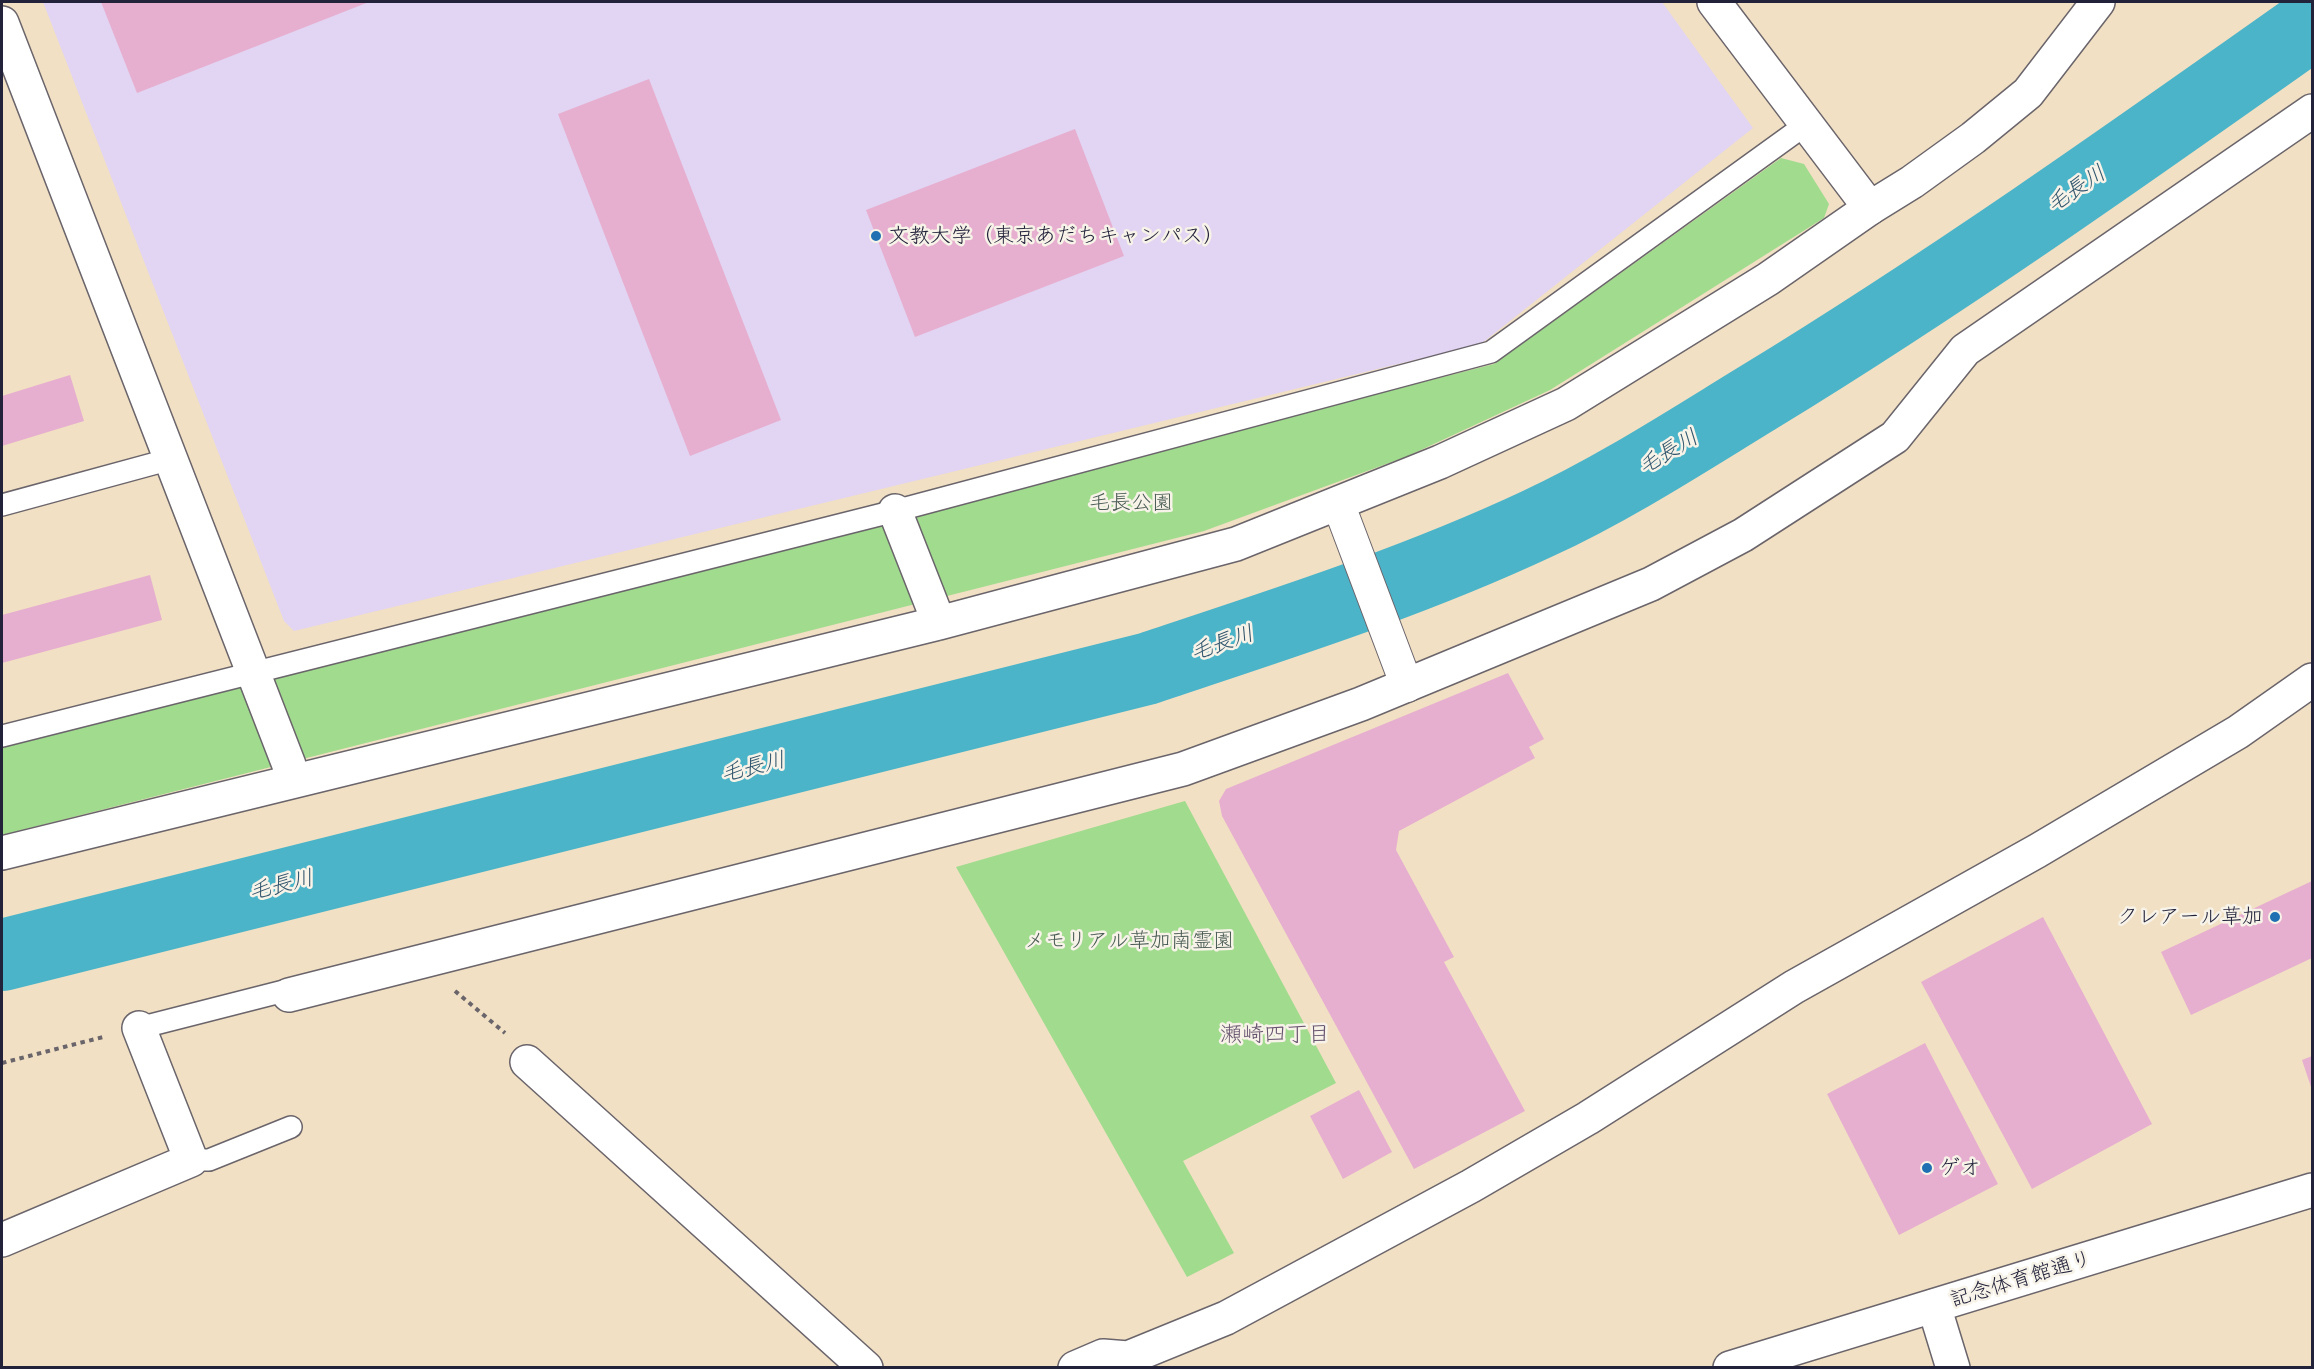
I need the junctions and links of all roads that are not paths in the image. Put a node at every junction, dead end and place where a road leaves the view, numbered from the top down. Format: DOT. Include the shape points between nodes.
graph roads {
  1 [pos="1714,2"];
  2 [pos="2098,2"];
  3 [pos="2,23"];
  4 [pos="2313,111"];
  5 [pos="1808,123"];
  6 [pos="1870,208"];
  7 [pos="171,459"];
  8 [pos="2,505"];
  9 [pos="895,511"];
  10 [pos="1343,517"];
  11 [pos="939,623"];
  12 [pos="254,673"];
  13 [pos="1404,678"];
  14 [pos="2313,680"];
  15 [pos="2,736"];
  16 [pos="292,773"];
  17 [pos="2,853"];
  18 [pos="289,995"];
  19 [pos="139,1028"];
  20 [pos="527,1062"];
  21 [pos="291,1127"];
  22 [pos="191,1160"];
  23 [pos="2313,1190"];
  24 [pos="2,1240"];
  25 [pos="1934,1306"];
  26 [pos="1130,1363"];
  27 [pos="866,1368"];
  28 [pos="1075,1368"];
  29 [pos="1730,1368"];
  30 [pos="1953,1368"];
  1 -- 5 [label="street"];
  2 -- 6 [label="street" via="2028,93 1973,138"];
  3 -- 7 [label="street"];
  4 -- 13 [label="street" via="1965,350 1895,437 1743,535 1651,584"];
  5 -- 6 [label="street"];
  5 -- 9 [label="lane" via="1491,352"];
  6 -- 10 [label="street" via="1768,279 1566,404 1440,462"];
  7 -- 8 [label="lane"];
  7 -- 12 [label="street"];
  9 -- 11 [label="street"];
  9 -- 12 [label="lane"];
  10 -- 11 [label="street"];
  10 -- 13 [label="street"];
  11 -- 16 [label="street"];
  12 -- 15 [label="lane"];
  12 -- 16 [label="street"];
  13 -- 18 [label="street" via="1183,769"];
  14 -- 26 [label="street" via="2238,732 2037,851 1794,987 1588,1118 1471,1186 1226,1318"];
  16 -- 17 [label="street"];
  18 -- 19 [label="lane" via="288,990"];
  19 -- 22 [label="street"];
  20 -- 27 [label="street"];
  21 -- 22 [label="lane" via="209,1160"];
  22 -- 24 [label="street"];
  23 -- 25 [label="street, 記念体育館通り"];
  25 -- 29 [label="street, 記念体育館通り"];
  25 -- 30 [label="street"];
  26 -- 28 [label="street" via="1103,1356"];
}
